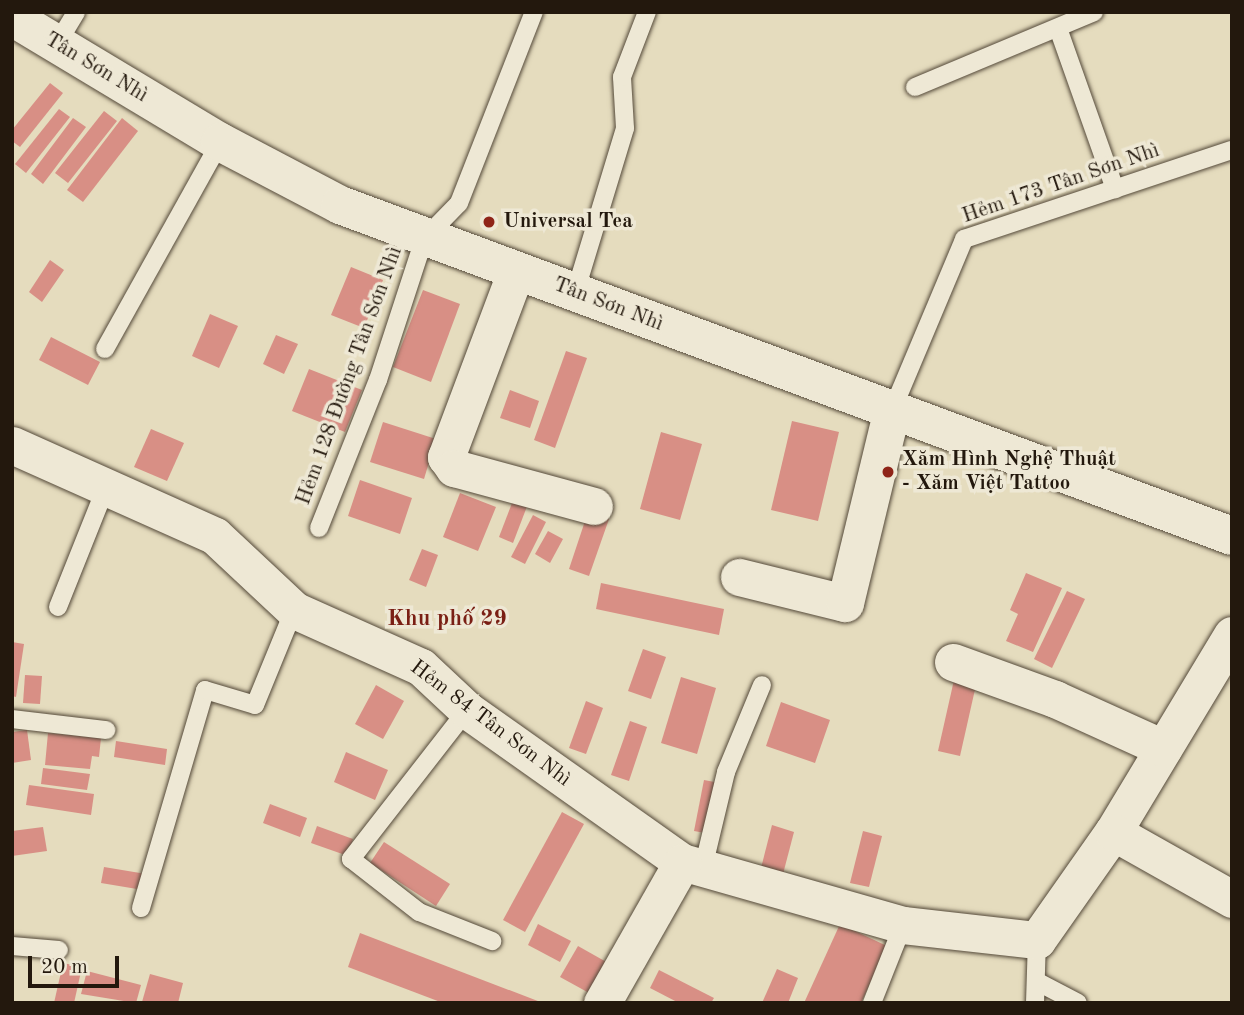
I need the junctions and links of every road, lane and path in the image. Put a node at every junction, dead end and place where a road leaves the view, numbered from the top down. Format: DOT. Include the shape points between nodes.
graph roads {
  1 [pos="76,12"];
  2 [pos="534,12"];
  3 [pos="647,12"];
  4 [pos="1094,12"];
  5 [pos="12,17"];
  6 [pos="1059,31"];
  7 [pos="57,44"];
  8 [pos="915,87"];
  9 [pos="220,142"];
  10 [pos="1232,150"];
  11 [pos="1115,189"];
  12 [pos="424,239"];
  13 [pos="516,271"];
  14 [pos="575,293"];
  15 [pos="106,349"];
  16 [pos="891,412"];
  17 [pos="12,445"];
  18 [pos="106,487"];
  19 [pos="594,506"];
  20 [pos="319,528"];
  21 [pos="1232,536"];
  22 [pos="739,577"];
  23 [pos="58,607"];
  24 [pos="294,610"];
  25 [pos="1232,635"];
  26 [pos="953,662"];
  27 [pos="762,685"];
  28 [pos="1219,686"];
  29 [pos="467,710"];
  30 [pos="12,719"];
  31 [pos="106,730"];
  32 [pos="1163,748"];
  33 [pos="1113,832"];
  34 [pos="693,865"];
  35 [pos="1232,899"];
  36 [pos="141,908"];
  37 [pos="903,925"];
  38 [pos="492,940"];
  39 [pos="1037,940"];
  40 [pos="12,946"];
  41 [pos="60,950"];
  42 [pos="1036,981"];
  43 [pos="602,1003"];
  44 [pos="872,1003"];
  45 [pos="1035,1003"];
  46 [pos="1078,1003"];
  1 -- 7 [label="lane"];
  2 -- 12 [label="lane" via="459,203"];
  3 -- 14 [label="lane" via="622,77 625,128"];
  4 -- 6 [label="lane"];
  5 -- 7 [label="street, Tân Sơn Nhì"];
  6 -- 8 [label="lane"];
  6 -- 11 [label="lane"];
  7 -- 9 [label="street, Tân Sơn Nhì"];
  9 -- 12 [label="street, Tân Sơn Nhì" via="321,196"];
  9 -- 15 [label="lane"];
  10 -- 11 [label="lane, Hẻm 173 Tân Sơn Nhì"];
  11 -- 16 [label="lane, Hẻm 173 Tân Sơn Nhì" via="964,239"];
  12 -- 13 [label="street, Tân Sơn Nhì"];
  12 -- 20 [label="lane, Hẻm 128 Đường Tân Sơn Nhì" via="378,380"];
  13 -- 14 [label="street, Tân Sơn Nhì"];
  13 -- 19 [label="street" via="446,457 454,468"];
  14 -- 16 [label="street, Tân Sơn Nhì"];
  16 -- 21 [label="street, Tân Sơn Nhì"];
  16 -- 22 [label="street" via="845,603"];
  17 -- 18 [label="street, Hẻm 84 Tân Sơn Nhì"];
  18 -- 23 [label="lane"];
  18 -- 24 [label="street, Hẻm 84 Tân Sơn Nhì" via="215,536"];
  24 -- 29 [label="street, Hẻm 84 Tân Sơn Nhì" via="421,667"];
  24 -- 36 [label="lane" via="255,705 205,690"];
  25 -- 28 [label="street"];
  26 -- 32 [label="street" via="1055,699"];
  27 -- 34 [label="lane"];
  28 -- 32 [label="street"];
  29 -- 34 [label="street, Hẻm 84 Tân Sơn Nhì"];
  29 -- 38 [label="lane" via="351,859 419,912"];
  30 -- 31 [label="lane"];
  32 -- 33 [label="street"];
  33 -- 35 [label="street"];
  33 -- 39 [label="street"];
  34 -- 37 [label="street, Hẻm 84 Tân Sơn Nhì"];
  34 -- 43 [label="street"];
  37 -- 39 [label="street, Hẻm 84 Tân Sơn Nhì"];
  37 -- 44 [label="lane"];
  39 -- 42 [label="lane"];
  40 -- 41 [label="lane"];
  42 -- 45 [label="lane"];
  42 -- 46 [label="lane"];
}
